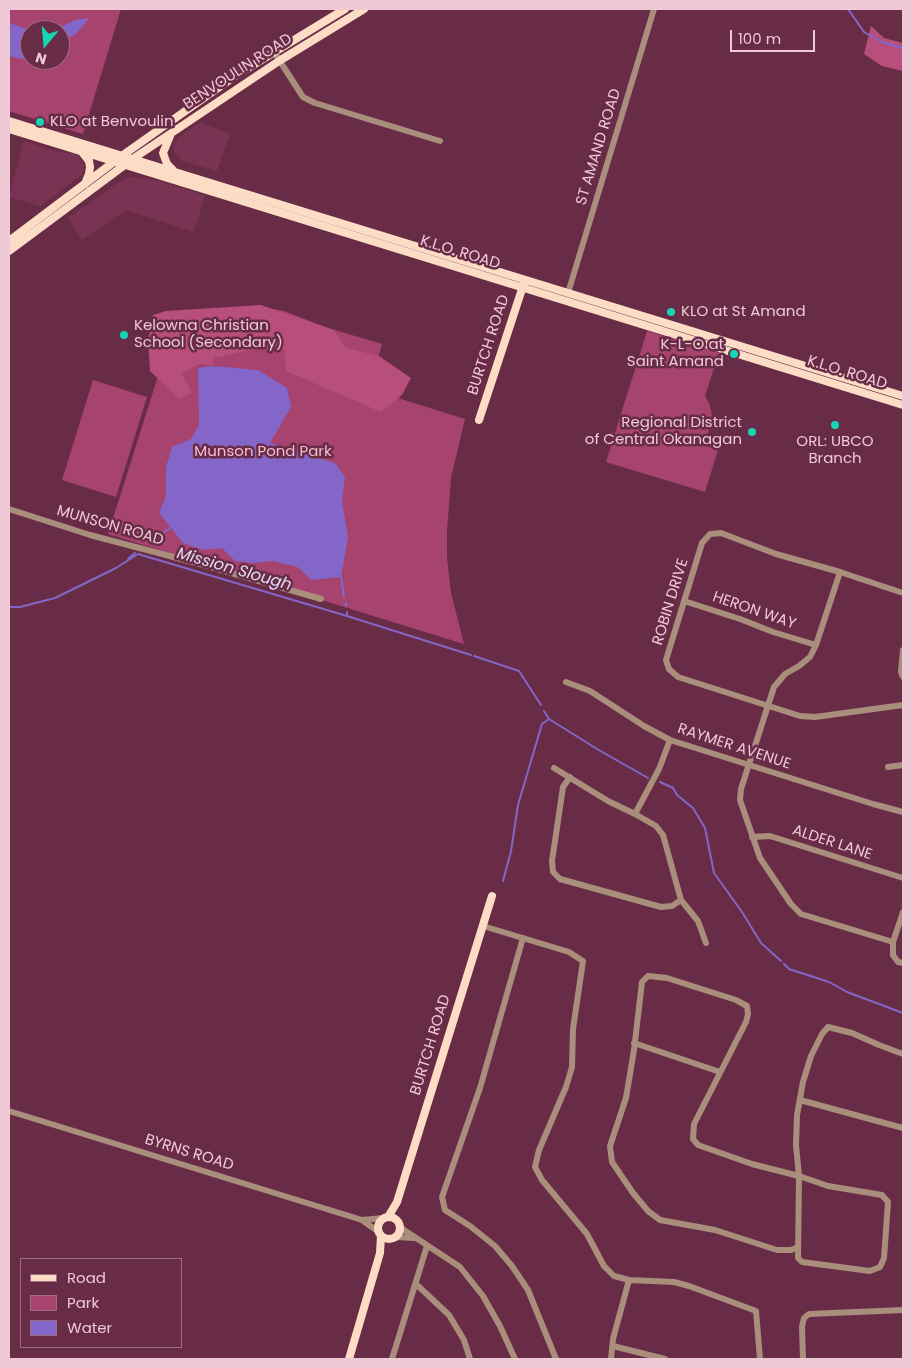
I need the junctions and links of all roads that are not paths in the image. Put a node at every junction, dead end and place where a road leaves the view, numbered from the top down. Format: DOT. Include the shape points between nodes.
graph roads {
  1 [pos="345,9"];
  2 [pos="364,9"];
  3 [pos="654,9"];
  4 [pos="274,52"];
  5 [pos="279,61"];
  6 [pos="9,121"];
  7 [pos="9,129"];
  8 [pos="172,132"];
  9 [pos="440,142"];
  10 [pos="78,150"];
  11 [pos="123,155"];
  12 [pos="134,158"];
  13 [pos="116,161"];
  14 [pos="126,164"];
  15 [pos="173,171"];
  16 [pos="83,186"];
  17 [pos="9,241"];
  18 [pos="9,252"];
  19 [pos="524,283"];
  20 [pos="568,292"];
  21 [pos="903,396"];
  22 [pos="903,405"];
  23 [pos="479,420"];
  24 [pos="9,509"];
  25 [pos="840,572"];
  26 [pos="903,593"];
  27 [pos="321,599"];
  28 [pos="684,601"];
  29 [pos="816,645"];
  30 [pos="903,650"];
  31 [pos="903,677"];
  32 [pos="566,682"];
  33 [pos="767,705"];
  34 [pos="903,705"];
  35 [pos="670,740"];
  36 [pos="750,765"];
  37 [pos="903,765"];
  38 [pos="888,767"];
  39 [pos="554,768"];
  40 [pos="570,777"];
  41 [pos="903,812"];
  42 [pos="635,814"];
  43 [pos="752,837"];
  44 [pos="903,878"];
  45 [pos="492,896"];
  46 [pos="681,900"];
  47 [pos="903,912"];
  48 [pos="483,926"];
  49 [pos="523,938"];
  50 [pos="893,942"];
  51 [pos="706,943"];
  52 [pos="903,963"];
  53 [pos="634,1043"];
  54 [pos="903,1054"];
  55 [pos="720,1072"];
  56 [pos="800,1100"];
  57 [pos="9,1111"];
  58 [pos="903,1128"];
  59 [pos="800,1176"];
  60 [pos="397,1202"];
  61 [pos="385,1218"];
  62 [pos="362,1220"];
  63 [pos="397,1220"];
  64 [pos="401,1228"];
  65 [pos="380,1234"];
  66 [pos="394,1238"];
  67 [pos="415,1238"];
  68 [pos="427,1246"];
  69 [pos="798,1247"];
  70 [pos="380,1253"];
  71 [pos="629,1280"];
  72 [pos="416,1284"];
  73 [pos="903,1310"];
  74 [pos="613,1346"];
  75 [pos="348,1359"];
  76 [pos="392,1359"];
  77 [pos="470,1359"];
  78 [pos="515,1359"];
  79 [pos="556,1359"];
  80 [pos="611,1359"];
  81 [pos="665,1359"];
  82 [pos="760,1359"];
  83 [pos="803,1359"];
  1 -- 4 [label="main road, BENVOULIN ROAD"];
  2 -- 5 [label="main road, BENVOULIN ROAD"];
  3 -- 20 [label="street, ST AMAND ROAD"];
  4 -- 5 [label="street"];
  4 -- 11 [label="main road, BENVOULIN ROAD"];
  5 -- 8 [label="main road, BENVOULIN ROAD"];
  5 -- 9 [label="street" via="303,97"];
  6 -- 11 [label="main road, K.L.O. ROAD"];
  7 -- 10 [label="main road, K.L.O. ROAD"];
  8 -- 12 [label="main road, BENVOULIN ROAD"];
  8 -- 15 [label="main road" via="163,153"];
  10 -- 13 [label="main road, K.L.O. ROAD"];
  10 -- 16 [label="main road" via="86,156 90,167"];
  11 -- 12 [label="main road, K.L.O. ROAD"];
  11 -- 13 [label="main road, BENVOULIN ROAD"];
  12 -- 14 [label="main road, BENVOULIN ROAD"];
  12 -- 15 [label="main road, K.L.O. ROAD"];
  13 -- 14 [label="main road, K.L.O. ROAD"];
  13 -- 16 [label="main road, BENVOULIN ROAD"];
  14 -- 18 [label="main road, BENVOULIN ROAD"];
  14 -- 19 [label="main road, K.L.O. ROAD"];
  15 -- 19 [label="main road, K.L.O. ROAD"];
  16 -- 17 [label="main road, BENVOULIN ROAD"];
  19 -- 20 [label="main road, K.L.O. ROAD"];
  19 -- 22 [label="main road, K.L.O. ROAD"];
  19 -- 23 [label="main road, BURTCH ROAD"];
  20 -- 21 [label="main road, K.L.O. ROAD"];
  24 -- 27 [label="street, MUNSON ROAD" via="90,535"];
  25 -- 26 [label="street, ROBIN DRIVE"];
  25 -- 28 [label="street, ROBIN DRIVE" via="776,554 721,533 710,534 702,543"];
  25 -- 29 [label="street"];
  28 -- 29 [label="street, HERON WAY"];
  28 -- 33 [label="street, ROBIN DRIVE" via="666,660 670,670 678,677"];
  29 -- 33 [label="street" via="810,658 785,674 774,686"];
  30 -- 31 [label="street"];
  32 -- 35 [label="street, RAYMER AVENUE" via="590,691"];
  33 -- 34 [label="street, ROBIN DRIVE" via="800,716"];
  33 -- 36 [label="street"];
  35 -- 36 [label="street, RAYMER AVENUE"];
  35 -- 42 [label="street" via="660,769"];
  36 -- 41 [label="street, RAYMER AVENUE"];
  36 -- 43 [label="street" via="740,800"];
  37 -- 38 [label="street"];
  39 -- 40 [label="street"];
  40 -- 42 [label="street"];
  40 -- 46 [label="street" via="563,787 553,872 560,879 661,907 672,906"];
  42 -- 46 [label="street" via="656,826 663,835"];
  43 -- 44 [label="street, ALDER LANE" via="770,836"];
  43 -- 50 [label="street" via="760,858 801,914"];
  45 -- 48 [label="main road, BURTCH ROAD"];
  46 -- 51 [label="street" via="698,921"];
  47 -- 50 [label="street"];
  48 -- 49 [label="street"];
  48 -- 60 [label="main road, BURTCH ROAD"];
  49 -- 71 [label="street" via="569,952 583,961 573,1029 572,1067 535,1167 587,1234 604,1266 614,1276"];
  49 -- 79 [label="street" via="480,1088 442,1197 445,1210 495,1246 512,1266 528,1290"];
  50 -- 52 [label="street" via="893,955"];
  53 -- 55 [label="street"];
  53 -- 55 [label="street" via="642,982 648,976 667,978 736,1000 747,1006 748,1014"];
  53 -- 69 [label="street" via="626,1098 610,1146 612,1162 633,1193 660,1220 715,1230 777,1250"];
  54 -- 56 [label="street" via="852,1032 828,1028 811,1056"];
  55 -- 59 [label="street" via="694,1124 693,1139 698,1145 752,1164"];
  56 -- 58 [label="street"];
  56 -- 59 [label="street" via="796,1145"];
  57 -- 62 [label="street, BYRNS ROAD"];
  59 -- 69 [label="street"];
  59 -- 69 [label="street" via="828,1186 882,1195 888,1202 884,1258 880,1267 870,1271 802,1262 798,1258"];
  60 -- 61 [label="main road, BURTCH ROAD"];
  60 -- 63 [label="main road, BURTCH ROAD"];
  61 -- 62 [label="street, BYRNS ROAD"];
  61 -- 63 [label="main road"];
  61 -- 65 [label="main road" via="378,1225"];
  62 -- 65 [label="street, BYRNS ROAD"];
  63 -- 64 [label="main road"];
  64 -- 66 [label="main road"];
  64 -- 67 [label="street"];
  65 -- 66 [label="main road" via="386,1239"];
  65 -- 70 [label="main road"];
  66 -- 67 [label="street"];
  66 -- 70 [label="main road"];
  67 -- 68 [label="street"];
  68 -- 72 [label="street"];
  68 -- 78 [label="street" via="460,1267 483,1296"];
  70 -- 75 [label="main road"];
  71 -- 74 [label="street"];
  71 -- 82 [label="street" via="674,1282 756,1311"];
  72 -- 76 [label="street"];
  72 -- 77 [label="street" via="449,1314 464,1340"];
  73 -- 83 [label="street" via="809,1314 803,1320"];
  74 -- 80 [label="street"];
  74 -- 81 [label="street"];
}
